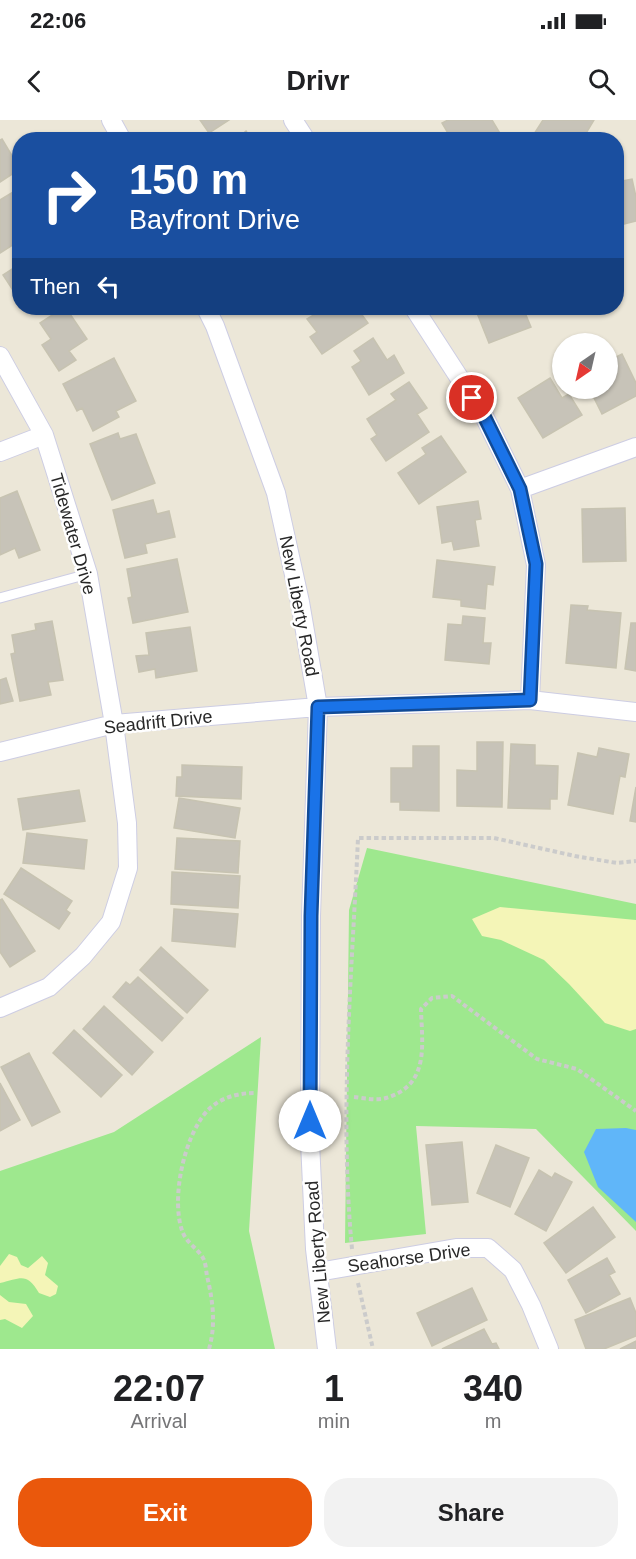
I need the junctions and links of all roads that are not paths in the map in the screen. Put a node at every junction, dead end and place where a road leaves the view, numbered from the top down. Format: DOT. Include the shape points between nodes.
graph roads {
  1 [pos="210,315"];
  2 [pos="419,315"];
  3 [pos="0,356"];
  4 [pos="44,435"];
  5 [pos="636,447"];
  6 [pos="0,452"];
  7 [pos="520,489"];
  8 [pos="88,574"];
  9 [pos="0,598"];
  10 [pos="530,700"];
  11 [pos="318,707"];
  12 [pos="636,712"];
  13 [pos="114,724"];
  14 [pos="0,752"];
  15 [pos="0,1008"];
  16 [pos="318,1272"];
  17 [pos="327,1349"];
  18 [pos="549,1349"];
  1 -- 11 [label="street, New Liberty Road" via="276,493"];
  2 -- 7 [label="street" via="484,416"];
  3 -- 4 [label="street, Tidewater Drive"];
  4 -- 6 [label="street"];
  4 -- 8 [label="street, Tidewater Drive"];
  5 -- 7 [label="street"];
  7 -- 10 [label="street" via="536,564"];
  8 -- 9 [label="lane"];
  8 -- 13 [label="street, Tidewater Drive"];
  10 -- 11 [label="street, Seadrift Drive"];
  10 -- 12 [label="street, Seadrift Drive"];
  11 -- 13 [label="street, Seadrift Drive"];
  11 -- 16 [label="street, New Liberty Road" via="311,916 310,1142"];
  13 -- 14 [label="street, Seadrift Drive"];
  13 -- 15 [label="street, Tidewater Drive" via="127,823 128,868 111,922 83,956 49,987"];
  16 -- 17 [label="street, New Liberty Road"];
  16 -- 18 [label="street, Seahorse Drive" via="456,1248 488,1248 513,1270"];
}
